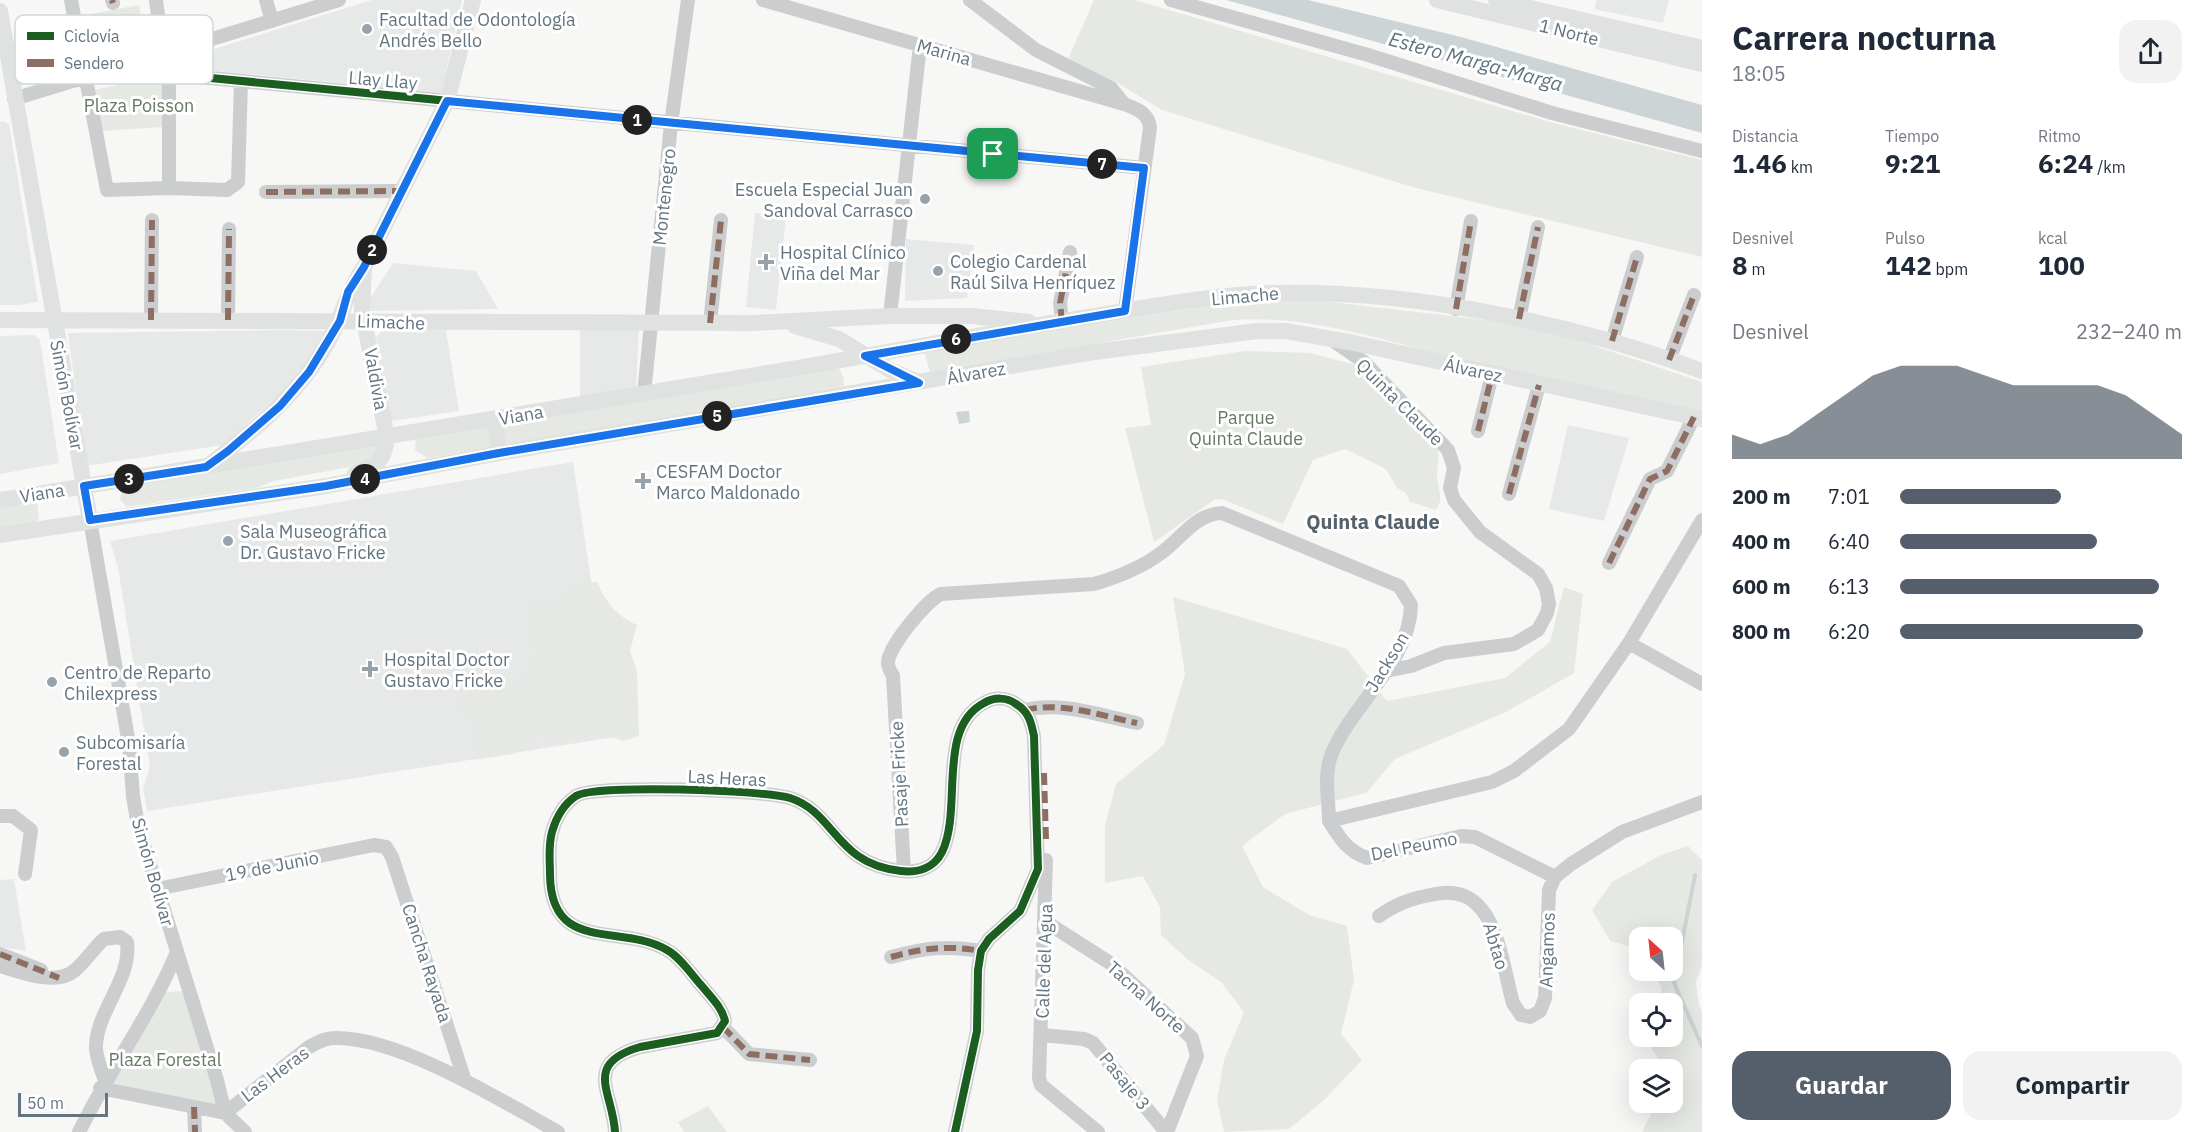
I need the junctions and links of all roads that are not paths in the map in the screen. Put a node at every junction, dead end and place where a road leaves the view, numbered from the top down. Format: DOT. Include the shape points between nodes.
graph roads {
  1 [pos="70,0"];
  2 [pos="156,0"];
  3 [pos="266,0"];
  4 [pos="339,0"];
  5 [pos="473,0"];
  6 [pos="688,0"];
  7 [pos="763,0"];
  8 [pos="970,0"];
  9 [pos="1171,0"];
  10 [pos="1437,0"];
  11 [pos="1502,1"];
  12 [pos="0,11"];
  13 [pos="73,15"];
  14 [pos="158,15"];
  15 [pos="272,21"];
  16 [pos="213,38"];
  17 [pos="920,45"];
  18 [pos="1702,48"];
  19 [pos="1702,64"];
  20 [pos="213,79"];
  21 [pos="241,82"];
  22 [pos="65,84"];
  23 [pos="86,84"];
  24 [pos="169,84"];
  25 [pos="7,101"];
  26 [pos="447,101"];
  27 [pos="1124,104"];
  28 [pos="671,124"];
  29 [pos="908,145"];
  30 [pos="1702,151"];
  31 [pos="1144,168"];
  32 [pos="170,188"];
  33 [pos="402,191"];
  34 [pos="266,192"];
  35 [pos="152,220"];
  36 [pos="721,220"];
  37 [pos="1471,221"];
  38 [pos="1538,228"];
  39 [pos="229,229"];
  40 [pos="1070,252"];
  41 [pos="1637,257"];
  42 [pos="364,267"];
  43 [pos="1694,295"];
  44 [pos="1456,309"];
  45 [pos="1125,311"];
  46 [pos="890,316"];
  47 [pos="846,317"];
  48 [pos="1519,319"];
  49 [pos="0,320"];
  50 [pos="53,320"];
  51 [pos="151,320"];
  52 [pos="228,320"];
  53 [pos="340,321"];
  54 [pos="365,321"];
  55 [pos="1062,321"];
  56 [pos="652,323"];
  57 [pos="710,323"];
  58 [pos="782,323"];
  59 [pos="1042,324"];
  60 [pos="839,339"];
  61 [pos="1330,339"];
  62 [pos="1612,341"];
  63 [pos="865,356"];
  64 [pos="1669,360"];
  65 [pos="1702,371"];
  66 [pos="1492,375"];
  67 [pos="919,383"];
  68 [pos="1539,384"];
  69 [pos="644,394"];
  70 [pos="1698,418"];
  71 [pos="495,420"];
  72 [pos="1478,431"];
  73 [pos="387,438"];
  74 [pos="499,453"];
  75 [pos="206,467"];
  76 [pos="84,486"];
  77 [pos="326,486"];
  78 [pos="1509,494"];
  79 [pos="0,500"];
  80 [pos="90,520"];
  81 [pos="1702,520"];
  82 [pos="0,535"];
  83 [pos="1609,563"];
  84 [pos="1629,643"];
  85 [pos="1386,671"];
  86 [pos="893,676"];
  87 [pos="1702,684"];
  88 [pos="1025,710"];
  89 [pos="1137,723"];
  90 [pos="1044,773"];
  91 [pos="1702,802"];
  92 [pos="0,816"];
  93 [pos="1329,821"];
  94 [pos="1042,844"];
  95 [pos="386,846"];
  96 [pos="904,871"];
  97 [pos="25,874"];
  98 [pos="1555,878"];
  99 [pos="158,889"];
  100 [pos="1379,916"];
  101 [pos="1046,922"];
  102 [pos="981,951"];
  103 [pos="177,952"];
  104 [pos="0,954"];
  105 [pos="891,957"];
  106 [pos="0,966"];
  107 [pos="59,978"];
  108 [pos="163,987"];
  109 [pos="188,987"];
  110 [pos="1530,1017"];
  111 [pos="723,1027"];
  112 [pos="1042,1035"];
  113 [pos="810,1060"];
  114 [pos="465,1081"];
  115 [pos="103,1084"];
  116 [pos="194,1107"];
  117 [pos="225,1113"];
  118 [pos="79,1132"];
  119 [pos="195,1132"];
  120 [pos="245,1132"];
  121 [pos="558,1132"];
  122 [pos="615,1132"];
  123 [pos="955,1132"];
  124 [pos="1098,1132"];
  125 [pos="1166,1132"];
  1 -- 13 [label="street"];
  2 -- 14 [label="street"];
  3 -- 15 [label="street"];
  4 -- 15 [label="street"];
  5 -- 26 [label="main road"];
  6 -- 28 [label="street, Montenegro"];
  7 -- 17 [label="street, Marina"];
  8 -- 27 [label="street" via="1036,50 1111,88"];
  9 -- 30 [label="street" via="1368,55 1552,113"];
  10 -- 19 [label="main road, 1 Norte"];
  11 -- 18 [label="main road, 1 Norte"];
  12 -- 25 [label="main road, Simón Bolívar"];
  15 -- 16 [label="street"];
  17 -- 27 [label="street, Marina"];
  17 -- 29 [label="street"];
  20 -- 21 [label="street, Llay Llay"];
  21 -- 26 [label="street, Llay Llay"];
  21 -- 32 [label="street" via="238,182 234,188"];
  22 -- 25 [label="street"];
  23 -- 32 [label="street" via="107,190"];
  24 -- 32 [label="street"];
  25 -- 50 [label="main road, Simón Bolívar"];
  26 -- 28 [label="street, Llay Llay"];
  26 -- 33 [label="main road"];
  27 -- 31 [label="street" via="1143,112 1150,122"];
  28 -- 29 [label="street, Llay Llay"];
  28 -- 56 [label="street, Montenegro"];
  29 -- 31 [label="street, Llay Llay"];
  29 -- 46 [label="street"];
  31 -- 45 [label="street"];
  33 -- 34 [label="street"];
  33 -- 42 [label="main road"];
  35 -- 51 [label="street"];
  36 -- 57 [label="street"];
  37 -- 44 [label="street"];
  38 -- 48 [label="street"];
  39 -- 52 [label="street"];
  40 -- 55 [label="street" via="1060,303"];
  41 -- 62 [label="street"];
  42 -- 53 [label="main road" via="348,292"];
  42 -- 54 [label="main road, Valdivia"];
  43 -- 64 [label="street"];
  44 -- 45 [label="main road, Limache" via="1291,293"];
  44 -- 48 [label="main road, Limache"];
  45 -- 55 [label="main road, Limache"];
  46 -- 47 [label="main road, Limache"];
  46 -- 59 [label="main road, Limache" via="972,316"];
  47 -- 58 [label="main road, Limache"];
  47 -- 60 [label="main road"];
  48 -- 62 [label="main road, Limache"];
  49 -- 50 [label="main road, Limache"];
  50 -- 51 [label="main road, Limache"];
  50 -- 76 [label="main road, Simón Bolívar"];
  51 -- 52 [label="main road, Limache"];
  52 -- 53 [label="main road, Limache"];
  53 -- 54 [label="main road, Limache"];
  53 -- 75 [label="main road" via="296,389 263,422"];
  54 -- 56 [label="main road, Limache"];
  54 -- 73 [label="main road, Valdivia"];
  55 -- 59 [label="main road, Limache"];
  56 -- 57 [label="main road, Limache"];
  56 -- 69 [label="street, Montenegro"];
  57 -- 58 [label="main road, Limache"];
  58 -- 60 [label="main road, Limache"];
  59 -- 63 [label="main road, Viana"];
  60 -- 63 [label="main road, Limache"];
  61 -- 66 [label="main road, Álvarez"];
  61 -- 67 [label="main road, Álvarez" via="1286,331 1222,333"];
  61 -- 85 [label="street, Quinta Claude" via="1364,362 1448,450 1454,468 1450,488 1463,514 1480,532 1538,574 1549,604 1544,624 1514,644 1444,653"];
  62 -- 64 [label="main road, Limache"];
  63 -- 67 [label="main road, Limache"];
  63 -- 69 [label="main road, Viana"];
  64 -- 65 [label="main road, Limache"];
  66 -- 68 [label="main road, Álvarez"];
  66 -- 72 [label="street"];
  67 -- 74 [label="main road, Álvarez"];
  68 -- 70 [label="main road, Álvarez"];
  68 -- 78 [label="street"];
  69 -- 71 [label="main road, Viana"];
  70 -- 83 [label="street" via="1667,471 1650,479"];
  71 -- 73 [label="main road, Viana"];
  71 -- 74 [label="main road"];
  73 -- 75 [label="main road, Viana"];
  73 -- 77 [label="main road" via="379,463"];
  74 -- 77 [label="main road, Álvarez"];
  75 -- 76 [label="main road, Viana"];
  76 -- 79 [label="main road, Viana"];
  76 -- 80 [label="main road, Simón Bolívar"];
  77 -- 80 [label="main road, Álvarez"];
  80 -- 82 [label="main road, Álvarez"];
  80 -- 99 [label="street, Simón Bolívar" via="129,744 138,826"];
  81 -- 84 [label="street"];
  84 -- 87 [label="street"];
  84 -- 93 [label="street" via="1569,729 1514,771 1492,782"];
  85 -- 86 [label="street, Jackson" via="1411,617 1411,605 1399,586 1222,513 1211,513 1139,567 1094,584 933,597 891,651 887,664"];
  85 -- 93 [label="street, Jackson" via="1331,754 1326,788"];
  86 -- 96 [label="street, Pasaje Fricke"];
  88 -- 89 [label="street" via="1040,706 1061,708"];
  88 -- 94 [label="street" via="1034,736"];
  88 -- 96 [label="street, Las Heras" via="1011,700 1000,699 989,700 969,715 955,751 950,830 941,853 932,865 919,871"];
  90 -- 94 [label="street"];
  91 -- 98 [label="street" via="1622,832"];
  92 -- 97 [label="street" via="13,816 31,830"];
  93 -- 98 [label="street, Del Peumo" via="1353,853 1367,858 1461,836 1475,837"];
  94 -- 101 [label="street, Calle del Agua"];
  94 -- 102 [label="street" via="1026,901"];
  95 -- 99 [label="street, 19 de Junio" via="374,845"];
  95 -- 114 [label="street, Cancha Rayada"];
  96 -- 111 [label="street, Las Heras" via="868,864 855,856 811,810 788,797 603,790 577,795 559,815 549,846 550,885 557,910 576,928 669,951 720,1008"];
  98 -- 110 [label="street, Angamos" via="1549,890 1545,999 1540,1011"];
  99 -- 103 [label="street, Simón Bolívar"];
  100 -- 110 [label="street, Abtao" via="1403,901 1440,892 1467,895 1479,903 1489,917 1513,1003 1521,1015"];
  101 -- 112 [label="street, Calle del Agua"];
  101 -- 125 [label="street, Tacna Norte" via="1126,976 1192,1038 1197,1056"];
  102 -- 105 [label="street" via="926,947"];
  102 -- 123 [label="street" via="977,1031"];
  103 -- 108 [label="street"];
  103 -- 109 [label="street, Simón Bolívar"];
  104 -- 107 [label="street"];
  106 -- 107 [label="street"];
  107 -- 115 [label="street" via="75,970 104,939 120,937 127,942 126,960 98,1032 97,1060"];
  108 -- 109 [label="street"];
  108 -- 115 [label="street"];
  109 -- 117 [label="street, Simón Bolívar"];
  111 -- 113 [label="street" via="749,1054"];
  111 -- 122 [label="street" via="705,1036 629,1050 611,1062 604,1080"];
  112 -- 124 [label="street, Calle del Agua" via="1041,1085"];
  112 -- 125 [label="street, Pasaje 3" via="1093,1043"];
  114 -- 117 [label="street, Las Heras" via="417,1059 370,1044 329,1039 309,1047"];
  114 -- 121 [label="street, Las Heras"];
  115 -- 116 [label="street"];
  115 -- 118 [label="street"];
  116 -- 117 [label="street"];
  116 -- 119 [label="street"];
  117 -- 120 [label="street"];
}
